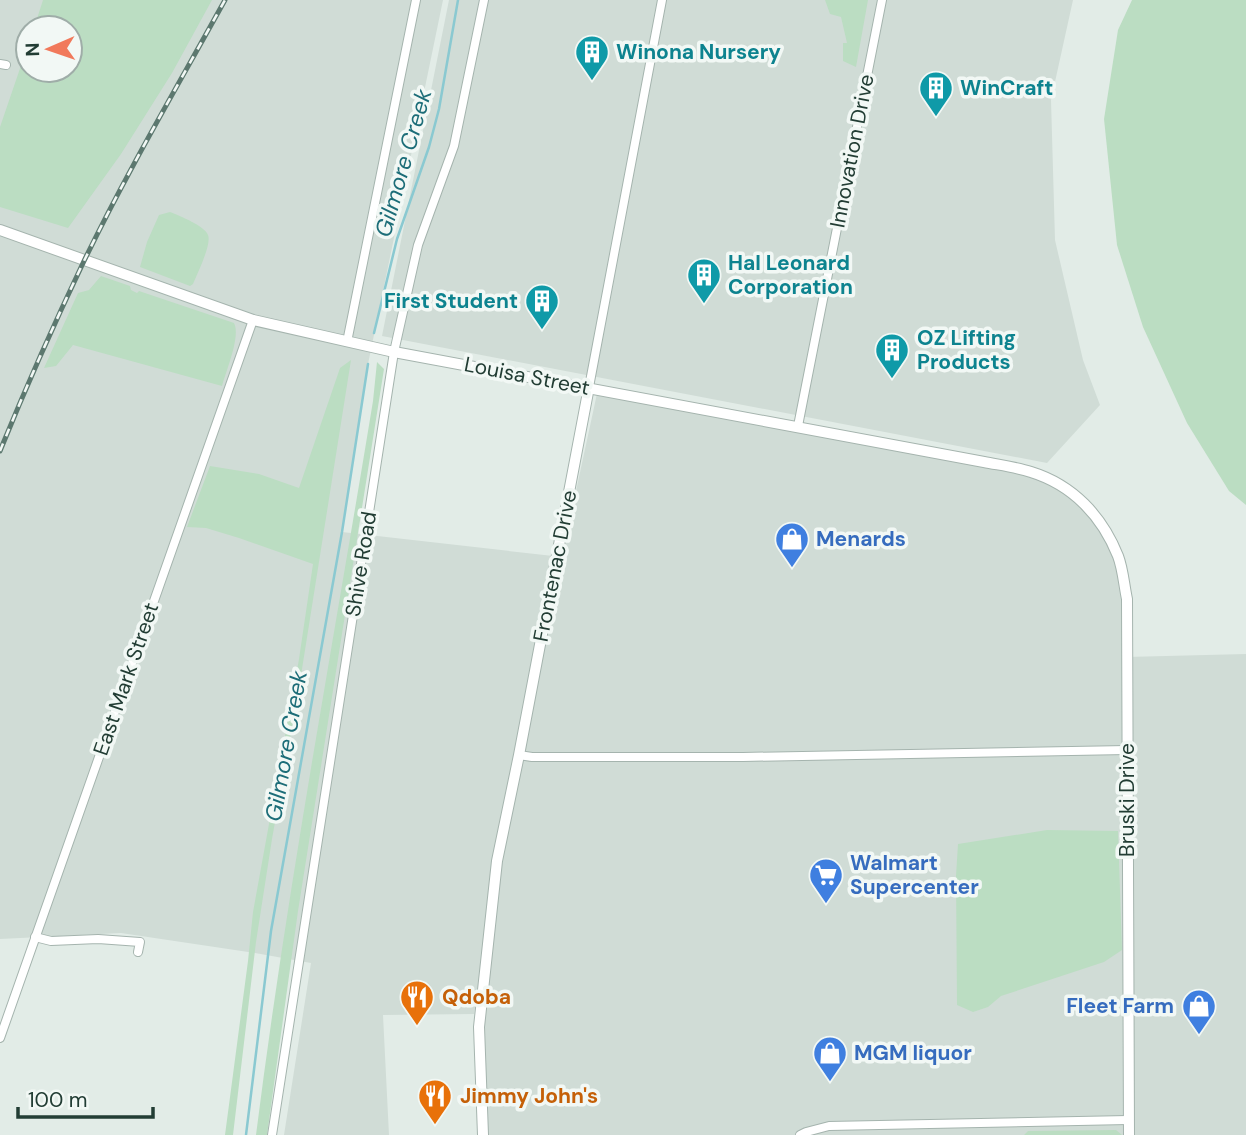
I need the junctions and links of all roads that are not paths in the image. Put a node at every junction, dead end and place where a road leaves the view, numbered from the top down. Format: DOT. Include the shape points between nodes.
graph roads {
  1 [pos="416,0"];
  2 [pos="484,0"];
  3 [pos="662,0"];
  4 [pos="881,0"];
  5 [pos="0,230"];
  6 [pos="253,320"];
  7 [pos="346,342"];
  8 [pos="394,352"];
  9 [pos="589,387"];
  10 [pos="798,426"];
  11 [pos="1064,486"];
  12 [pos="1127,750"];
  13 [pos="519,755"];
  14 [pos="35,937"];
  15 [pos="138,952"];
  16 [pos="0,1038"];
  17 [pos="1128,1120"];
  18 [pos="272,1135"];
  19 [pos="483,1135"];
  20 [pos="800,1135"];
  21 [pos="1129,1135"];
  1 -- 7 [label="street"];
  2 -- 8 [label="street, Shive Road" via="454,146 418,245"];
  3 -- 9 [label="street, Frontenac Drive"];
  4 -- 10 [label="street, Innovation Drive"];
  5 -- 6 [label="street, Louisa Street"];
  6 -- 7 [label="street, Louisa Street"];
  6 -- 14 [label="street, East Mark Street"];
  7 -- 8 [label="street, Louisa Street"];
  8 -- 9 [label="street, Louisa Street"];
  8 -- 18 [label="street, Shive Road"];
  9 -- 10 [label="street, Louisa Street"];
  9 -- 13 [label="street, Frontenac Drive"];
  10 -- 11 [label="street, Louisa Street" via="1031,472"];
  11 -- 12 [label="street, Bruski Drive" via="1089,508 1119,558 1127,598"];
  12 -- 13 [label="street" via="743,757"];
  12 -- 17 [label="street, Bruski Drive"];
  13 -- 19 [label="street, Frontenac Drive" via="497,861 479,1027"];
  14 -- 15 [label="street" via="51,942 140,942"];
  14 -- 16 [label="street, East Mark Street"];
  17 -- 20 [label="street" via="829,1126"];
  17 -- 21 [label="street, Bruski Drive"];
}
